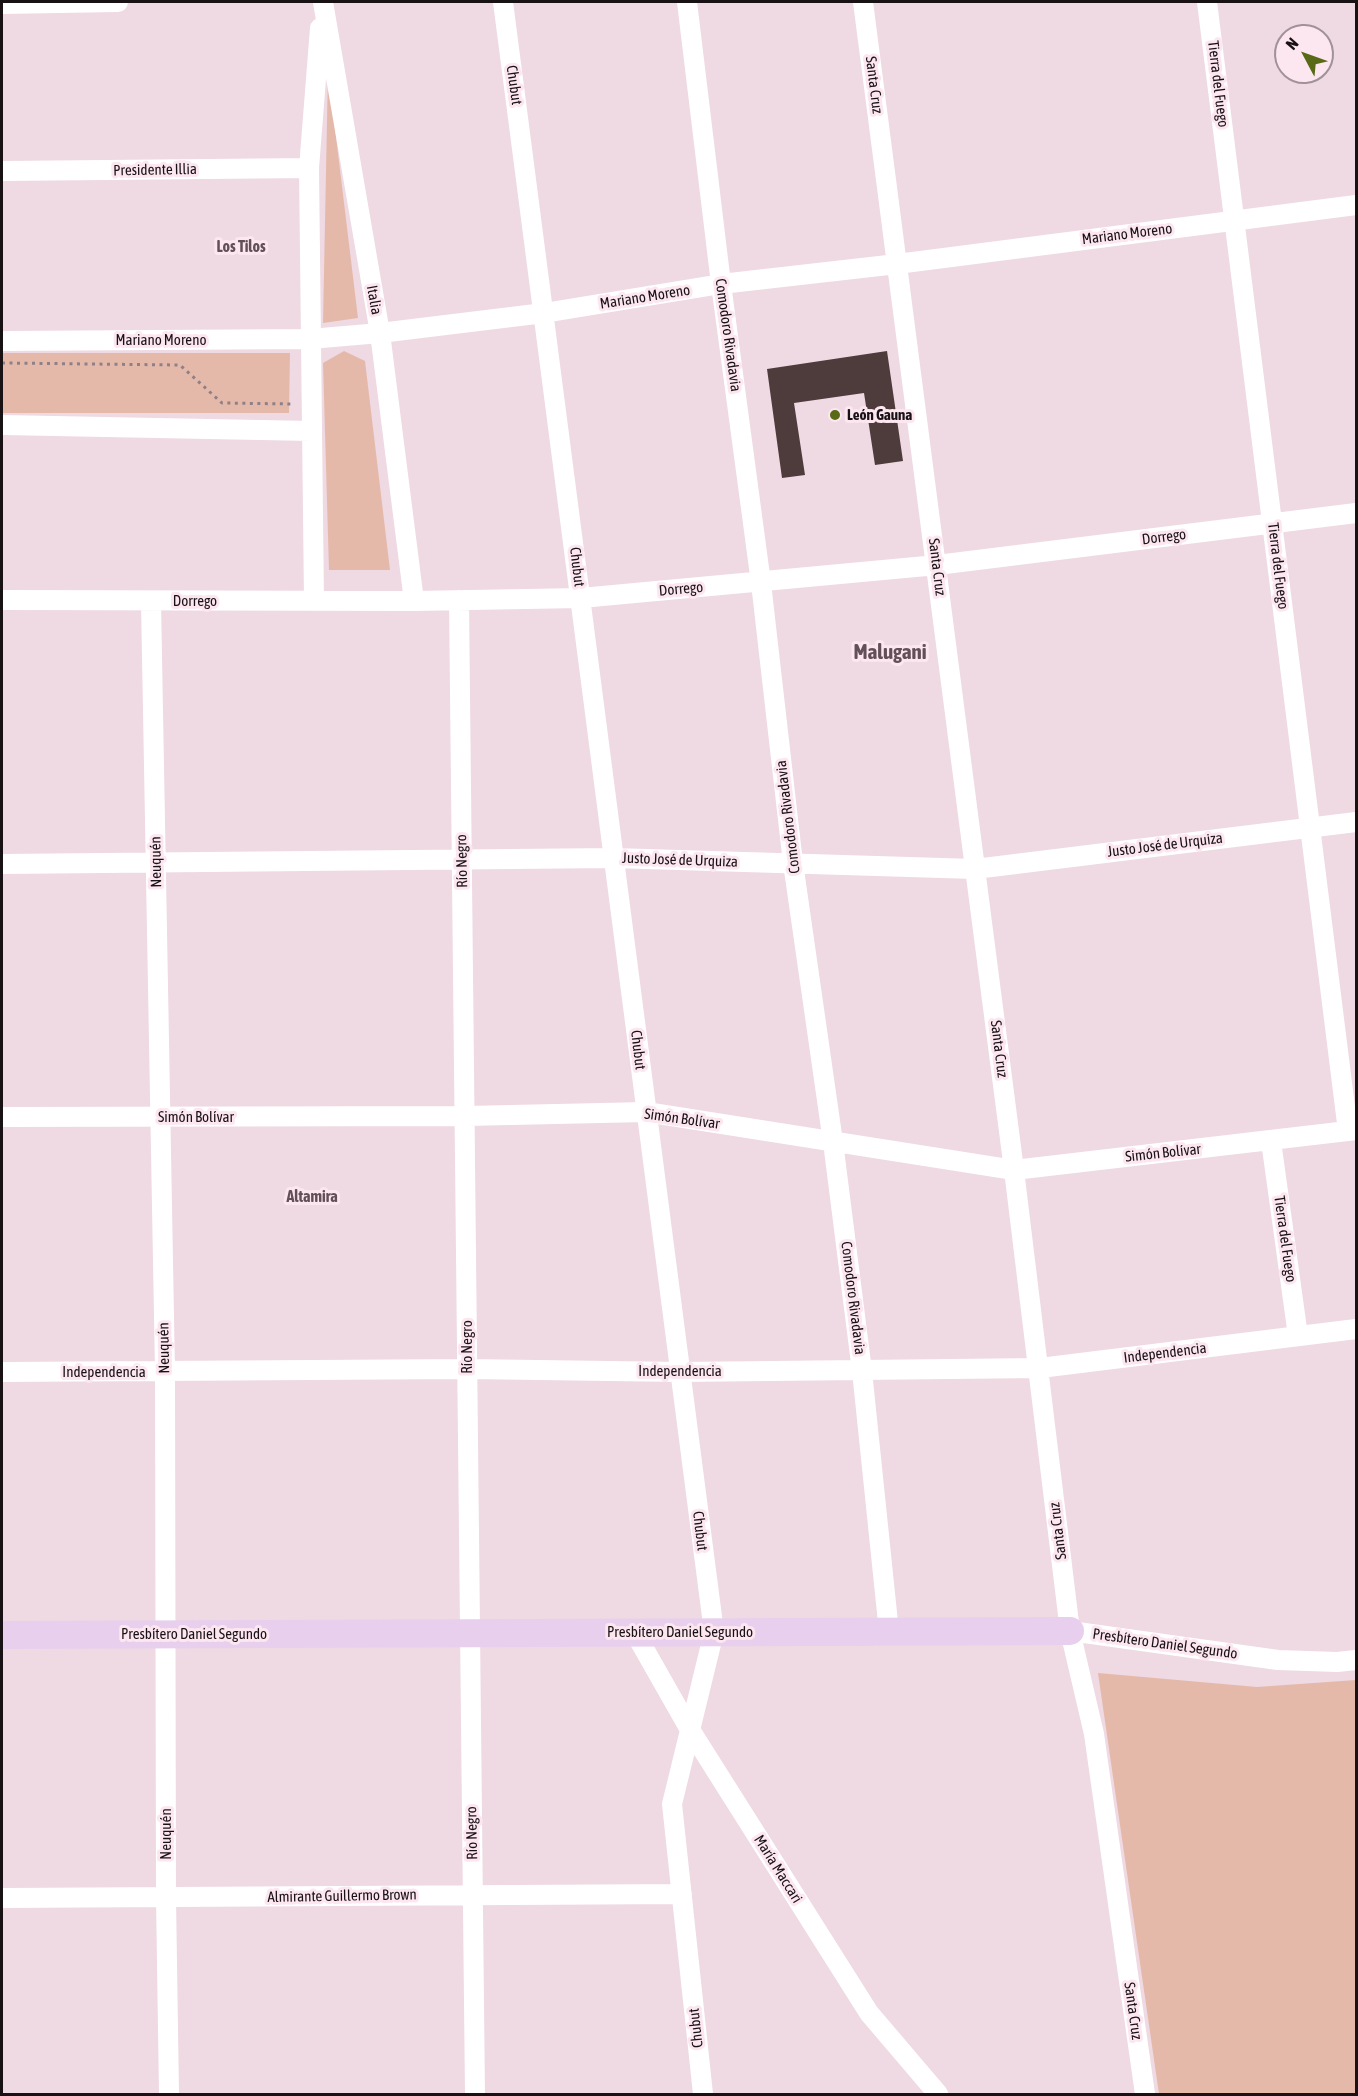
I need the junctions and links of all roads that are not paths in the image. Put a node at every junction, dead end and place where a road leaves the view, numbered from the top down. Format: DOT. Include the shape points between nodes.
graph roads {
  1 [pos="118,2"];
  2 [pos="322,2"];
  3 [pos="503,2"];
  4 [pos="687,2"];
  5 [pos="863,2"];
  6 [pos="1207,2"];
  7 [pos="2,4"];
  8 [pos="309,168"];
  9 [pos="2,171"];
  10 [pos="1356,205"];
  11 [pos="1235,220"];
  12 [pos="897,264"];
  13 [pos="721,284"];
  14 [pos="544,313"];
  15 [pos="380,333"];
  16 [pos="310,339"];
  17 [pos="2,341"];
  18 [pos="2,425"];
  19 [pos="312,431"];
  20 [pos="1356,513"];
  21 [pos="1273,523"];
  22 [pos="937,565"];
  23 [pos="761,583"];
  24 [pos="581,598"];
  25 [pos="2,600"];
  26 [pos="459,600"];
  27 [pos="151,601"];
  28 [pos="314,601"];
  29 [pos="414,601"];
  30 [pos="1356,822"];
  31 [pos="1312,827"];
  32 [pos="613,858"];
  33 [pos="462,860"];
  34 [pos="156,863"];
  35 [pos="793,863"];
  36 [pos="2,864"];
  37 [pos="975,869"];
  38 [pos="646,1112"];
  39 [pos="466,1116"];
  40 [pos="2,1117"];
  41 [pos="160,1117"];
  42 [pos="1352,1131"];
  43 [pos="1271,1141"];
  44 [pos="833,1142"];
  45 [pos="1014,1170"];
  46 [pos="1356,1329"];
  47 [pos="1298,1336"];
  48 [pos="1040,1368"];
  49 [pos="467,1369"];
  50 [pos="862,1371"];
  51 [pos="2,1372"];
  52 [pos="165,1372"];
  53 [pos="680,1372"];
  54 [pos="1070,1631"];
  55 [pos="714,1632"];
  56 [pos="890,1632"];
  57 [pos="470,1633"];
  58 [pos="635,1633"];
  59 [pos="165,1634"];
  60 [pos="2,1635"];
  61 [pos="1356,1660"];
  62 [pos="689,1728"];
  63 [pos="473,1894"];
  64 [pos="682,1894"];
  65 [pos="2,1898"];
  66 [pos="166,1898"];
  67 [pos="170,2094"];
  68 [pos="475,2094"];
  69 [pos="704,2094"];
  70 [pos="938,2094"];
  71 [pos="1145,2094"];
  1 -- 7 [label="street"];
  2 -- 8 [label="street"];
  2 -- 15 [label="street, Italia"];
  3 -- 14 [label="street, Chubut"];
  4 -- 13 [label="street, Comodoro Rivadavia"];
  5 -- 12 [label="street, Santa Cruz"];
  6 -- 11 [label="street, Tierra del Fuego"];
  8 -- 9 [label="street, Presidente Illia"];
  8 -- 16 [label="street"];
  10 -- 11 [label="street, Mariano Moreno"];
  11 -- 12 [label="street, Mariano Moreno"];
  11 -- 21 [label="street, Tierra del Fuego"];
  12 -- 13 [label="street, Mariano Moreno"];
  12 -- 22 [label="street, Santa Cruz"];
  13 -- 14 [label="street, Mariano Moreno"];
  13 -- 23 [label="street, Comodoro Rivadavia"];
  14 -- 15 [label="street, Mariano Moreno"];
  14 -- 24 [label="street, Chubut"];
  15 -- 16 [label="street, Mariano Moreno"];
  15 -- 29 [label="street, Italia"];
  16 -- 17 [label="street, Mariano Moreno"];
  16 -- 19 [label="street"];
  18 -- 19 [label="street"];
  19 -- 28 [label="street"];
  20 -- 21 [label="street, Dorrego"];
  21 -- 22 [label="street, Dorrego"];
  21 -- 31 [label="street, Tierra del Fuego"];
  22 -- 23 [label="street, Dorrego"];
  22 -- 37 [label="street, Santa Cruz"];
  23 -- 24 [label="street, Dorrego"];
  23 -- 35 [label="street, Comodoro Rivadavia"];
  24 -- 26 [label="street, Dorrego"];
  24 -- 32 [label="street, Chubut"];
  25 -- 27 [label="street, Dorrego"];
  26 -- 29 [label="street, Dorrego"];
  26 -- 33 [label="street, Río Negro"];
  27 -- 28 [label="street, Dorrego"];
  27 -- 34 [label="street, Neuquén"];
  28 -- 29 [label="street, Dorrego"];
  30 -- 31 [label="street, Justo José de Urquiza"];
  31 -- 37 [label="street, Justo José de Urquiza"];
  31 -- 42 [label="street, Tierra del Fuego"];
  32 -- 33 [label="street, Justo José de Urquiza"];
  32 -- 35 [label="street, Justo José de Urquiza"];
  32 -- 38 [label="street, Chubut"];
  33 -- 34 [label="street, Justo José de Urquiza"];
  33 -- 39 [label="street, Río Negro"];
  34 -- 36 [label="street, Justo José de Urquiza"];
  34 -- 41 [label="street, Neuquén"];
  35 -- 37 [label="street, Justo José de Urquiza"];
  35 -- 44 [label="street, Comodoro Rivadavia"];
  37 -- 45 [label="street, Santa Cruz"];
  38 -- 39 [label="street, Simón Bolívar"];
  38 -- 44 [label="street, Simón Bolívar"];
  38 -- 53 [label="street, Chubut"];
  39 -- 41 [label="street, Simón Bolívar"];
  39 -- 49 [label="street, Río Negro"];
  40 -- 41 [label="street, Simón Bolívar"];
  41 -- 52 [label="street, Neuquén"];
  42 -- 43 [label="street, Simón Bolívar"];
  43 -- 45 [label="street, Simón Bolívar"];
  43 -- 47 [label="street, Tierra del Fuego"];
  44 -- 45 [label="street, Simón Bolívar"];
  44 -- 50 [label="street, Comodoro Rivadavia"];
  45 -- 48 [label="street, Santa Cruz"];
  46 -- 47 [label="street, Independencia"];
  47 -- 48 [label="street, Independencia"];
  48 -- 50 [label="street, Independencia"];
  48 -- 54 [label="street, Santa Cruz"];
  49 -- 52 [label="street, Independencia"];
  49 -- 53 [label="street, Independencia"];
  49 -- 57 [label="street, Río Negro"];
  50 -- 53 [label="street, Independencia"];
  50 -- 56 [label="street, Comodoro Rivadavia"];
  51 -- 52 [label="street, Independencia"];
  52 -- 59 [label="street, Neuquén"];
  53 -- 55 [label="street, Chubut"];
  54 -- 56 [label="main road, Presbítero Daniel Segundo"];
  54 -- 61 [label="street, Presbítero Daniel Segundo" via="1278,1660"];
  54 -- 71 [label="street, Santa Cruz" via="1094,1734"];
  55 -- 56 [label="main road, Presbítero Daniel Segundo"];
  55 -- 58 [label="main road, Presbítero Daniel Segundo"];
  55 -- 62 [label="street, Chubut"];
  57 -- 58 [label="main road, Presbítero Daniel Segundo"];
  57 -- 59 [label="main road, Presbítero Daniel Segundo"];
  57 -- 63 [label="street, Río Negro"];
  58 -- 62 [label="street, María Maccari"];
  59 -- 60 [label="main road, Presbítero Daniel Segundo"];
  59 -- 66 [label="street, Neuquén"];
  62 -- 64 [label="street, Chubut" via="672,1804"];
  62 -- 70 [label="street, María Maccari" via="868,2013"];
  63 -- 64 [label="street, Almirante Guillermo Brown"];
  63 -- 66 [label="street, Almirante Guillermo Brown"];
  63 -- 68 [label="street, Río Negro"];
  64 -- 69 [label="street, Chubut"];
  65 -- 66 [label="street, Almirante Guillermo Brown"];
  66 -- 67 [label="street, Neuquén"];
}
